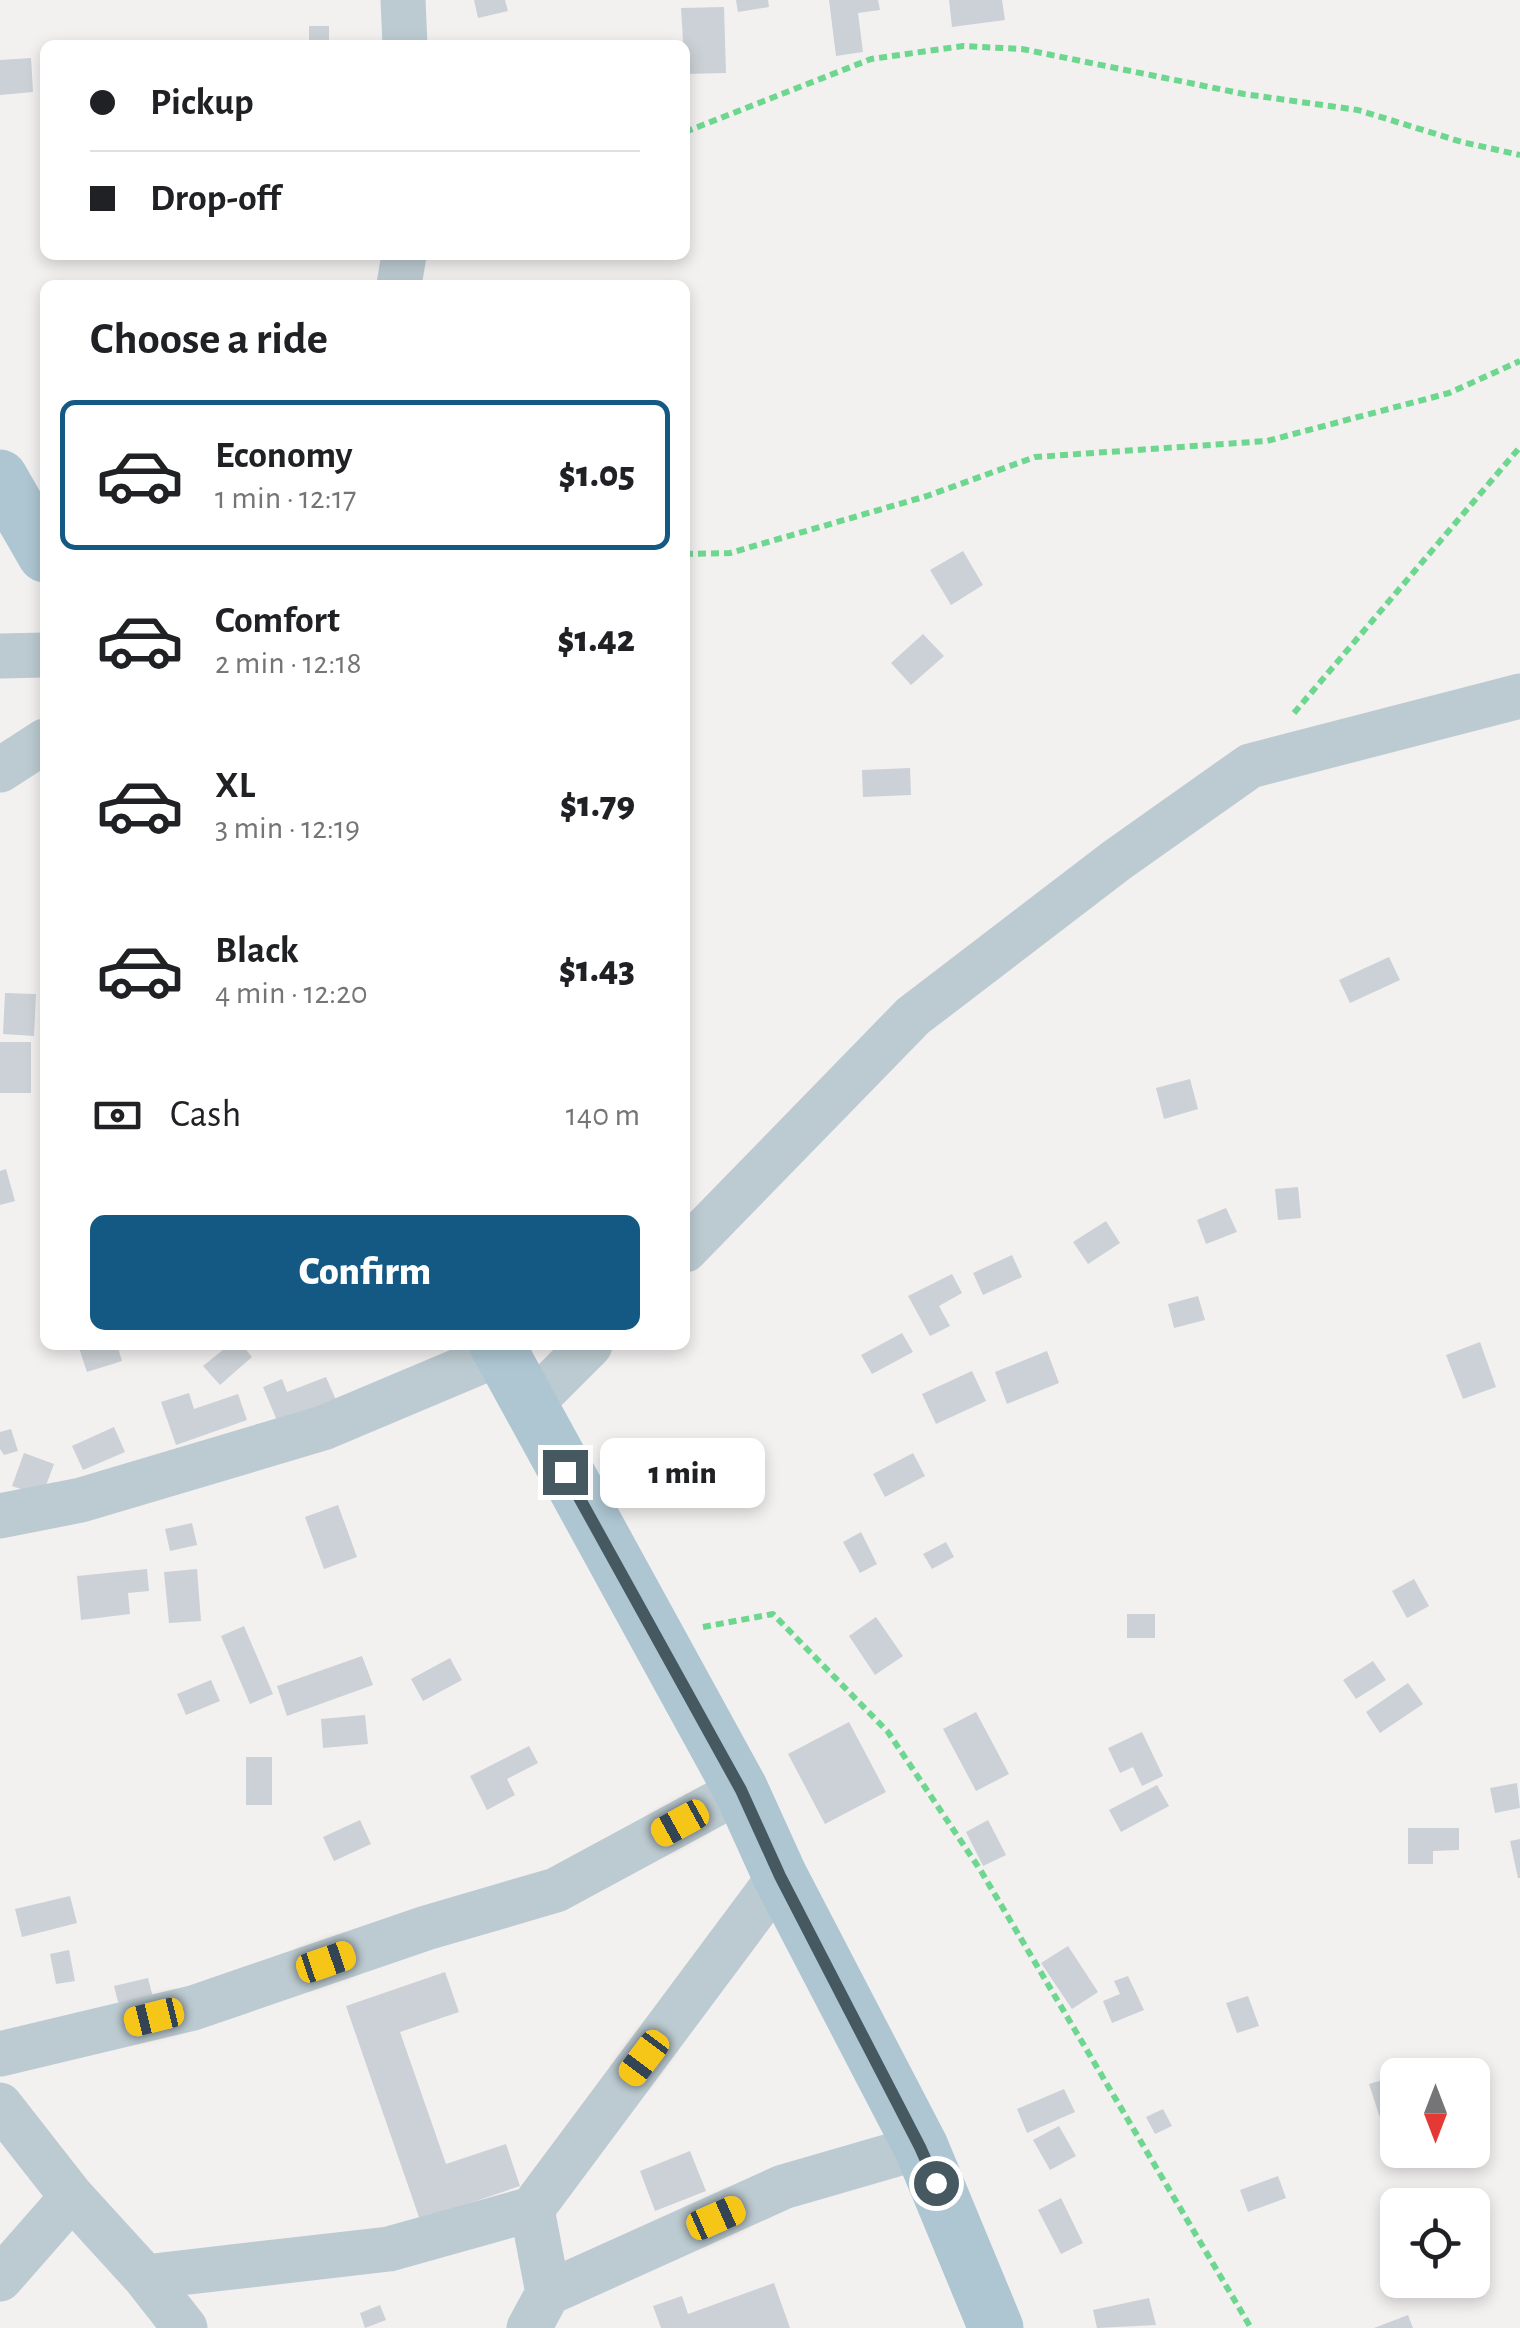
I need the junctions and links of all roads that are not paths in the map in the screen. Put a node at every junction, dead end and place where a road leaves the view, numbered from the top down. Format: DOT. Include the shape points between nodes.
graph roads {
  1 [pos="402,0"];
  2 [pos="404,40"];
  3 [pos="0,478"];
  4 [pos="40,546"];
  5 [pos="40,655"];
  6 [pos="0,656"];
  7 [pos="1520,696"];
  8 [pos="40,744"];
  9 [pos="0,770"];
  10 [pos="690,1245"];
  11 [pos="497,1350"];
  12 [pos="500,1350"];
  13 [pos="585,1350"];
  14 [pos="529,1406"];
  15 [pos="0,1516"];
  16 [pos="741,1790"];
  17 [pos="780,1876"];
  18 [pos="0,2054"];
  19 [pos="0,2104"];
  20 [pos="920,2147"];
  21 [pos="72,2197"];
  22 [pos="532,2209"];
  23 [pos="145,2278"];
  24 [pos="0,2279"];
  25 [pos="539,2311"];
  26 [pos="185,2328"];
  27 [pos="996,2328"];
  1 -- 2 [label="street"];
  3 -- 4 [label="main road"];
  5 -- 6 [label="street"];
  7 -- 10 [label="street" via="1250,766 912,1016"];
  8 -- 9 [label="street"];
  11 -- 15 [label="street" via="307,1434 82,1500"];
  12 -- 14 [label="main road"];
  13 -- 14 [label="street"];
  14 -- 16 [label="main road"];
  16 -- 17 [label="main road"];
  16 -- 18 [label="street" via="556,1890 193,2008"];
  17 -- 20 [label="main road"];
  17 -- 22 [label="street"];
  19 -- 21 [label="street"];
  20 -- 25 [label="street" via="784,2187"];
  20 -- 27 [label="main road"];
  21 -- 23 [label="street"];
  21 -- 24 [label="street"];
  22 -- 23 [label="street" via="389,2248"];
  22 -- 25 [label="street"];
  23 -- 26 [label="street"];
}
